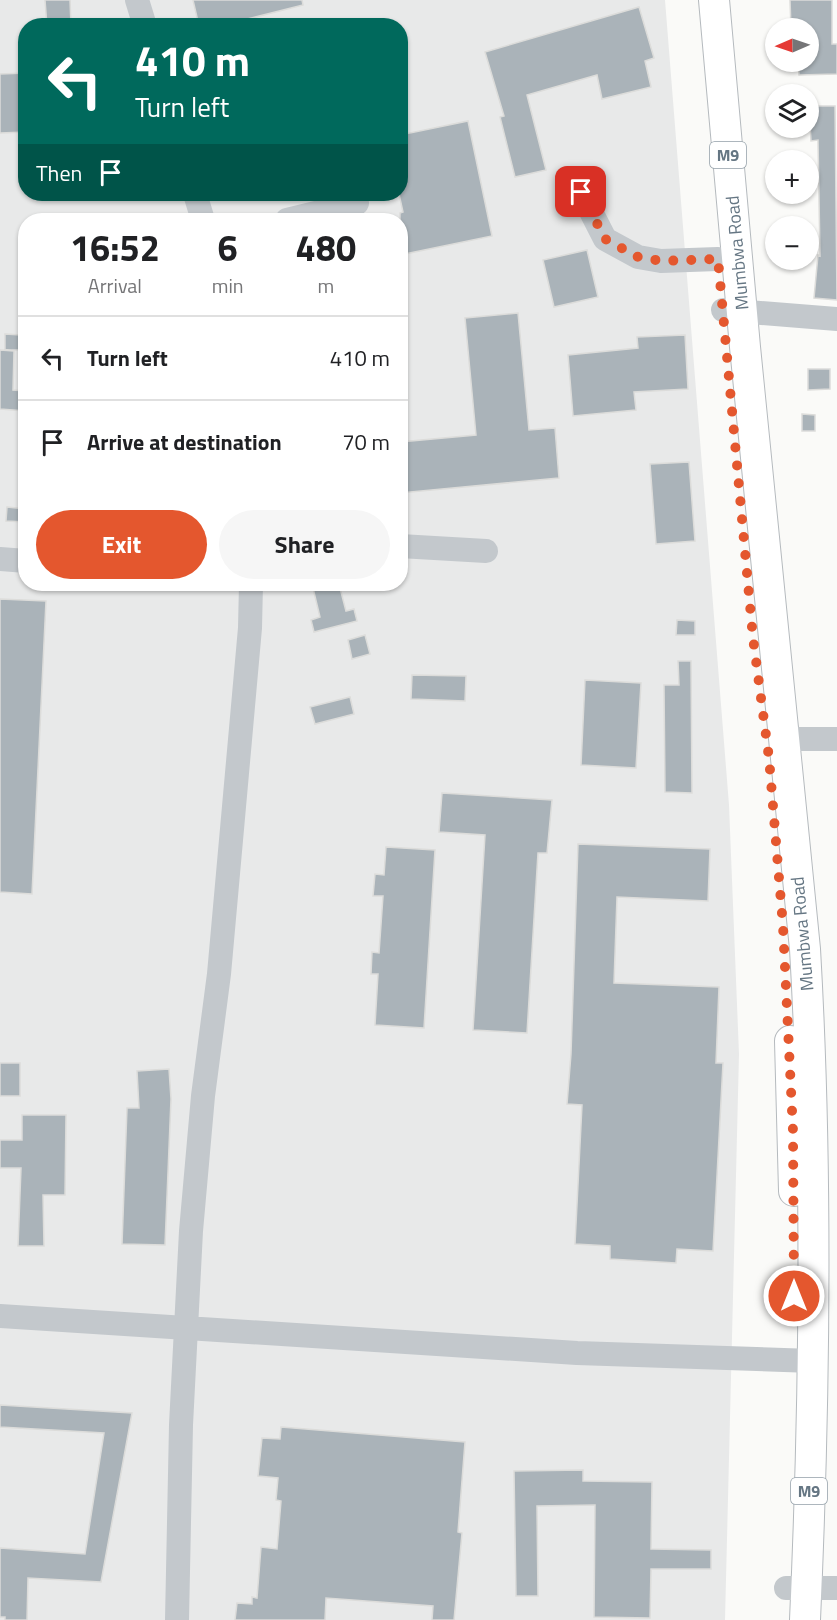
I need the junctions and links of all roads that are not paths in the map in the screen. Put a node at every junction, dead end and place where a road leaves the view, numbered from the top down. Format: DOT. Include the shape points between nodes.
graph roads {
  1 [pos="137,0"];
  2 [pos="697,0"];
  3 [pos="714,0"];
  4 [pos="143,18"];
  5 [pos="581,192"];
  6 [pos="357,203"];
  7 [pos="316,213"];
  8 [pos="718,259"];
  9 [pos="732,310"];
  10 [pos="837,319"];
  11 [pos="408,546"];
  12 [pos="486,551"];
  13 [pos="0,559"];
  14 [pos="18,560"];
  15 [pos="251,591"];
  16 [pos="784,739"];
  17 [pos="837,739"];
  18 [pos="0,1316"];
  19 [pos="186,1329"];
  20 [pos="803,1362"];
  21 [pos="796,1588"];
  22 [pos="837,1588"];
  23 [pos="177,1620"];
  24 [pos="784,1620"];
  25 [pos="805,1620"];
  1 -- 4 [label="street"];
  2 -- 8 [label="main road, Mumbwa Road / M9"];
  3 -- 9 [label="main road, Mumbwa Road / M9"];
  5 -- 8 [label="street" via="605,239 638,257 662,261"];
  6 -- 7 [label="street"];
  8 -- 9 [label="main road, Mumbwa Road / M9"];
  9 -- 10 [label="street"];
  9 -- 16 [label="main road, Mumbwa Road / M9"];
  9 -- 20 [label="main road, Mumbwa Road / M9" via="753,638 769,758 783,926"];
  11 -- 12 [label="street"];
  13 -- 14 [label="street"];
  15 -- 19 [label="street" via="219,974 201,1119"];
  16 -- 17 [label="street"];
  16 -- 20 [label="main road, Mumbwa Road / M9" via="805,949 814,1130"];
  18 -- 19 [label="street"];
  19 -- 20 [label="street" via="588,1354"];
  19 -- 23 [label="street"];
  20 -- 21 [label="main road, Mumbwa Road / M9"];
  21 -- 22 [label="street"];
  21 -- 24 [label="main road, Mumbwa Road / M9"];
  21 -- 25 [label="main road, Mumbwa Road / M9"];
}
